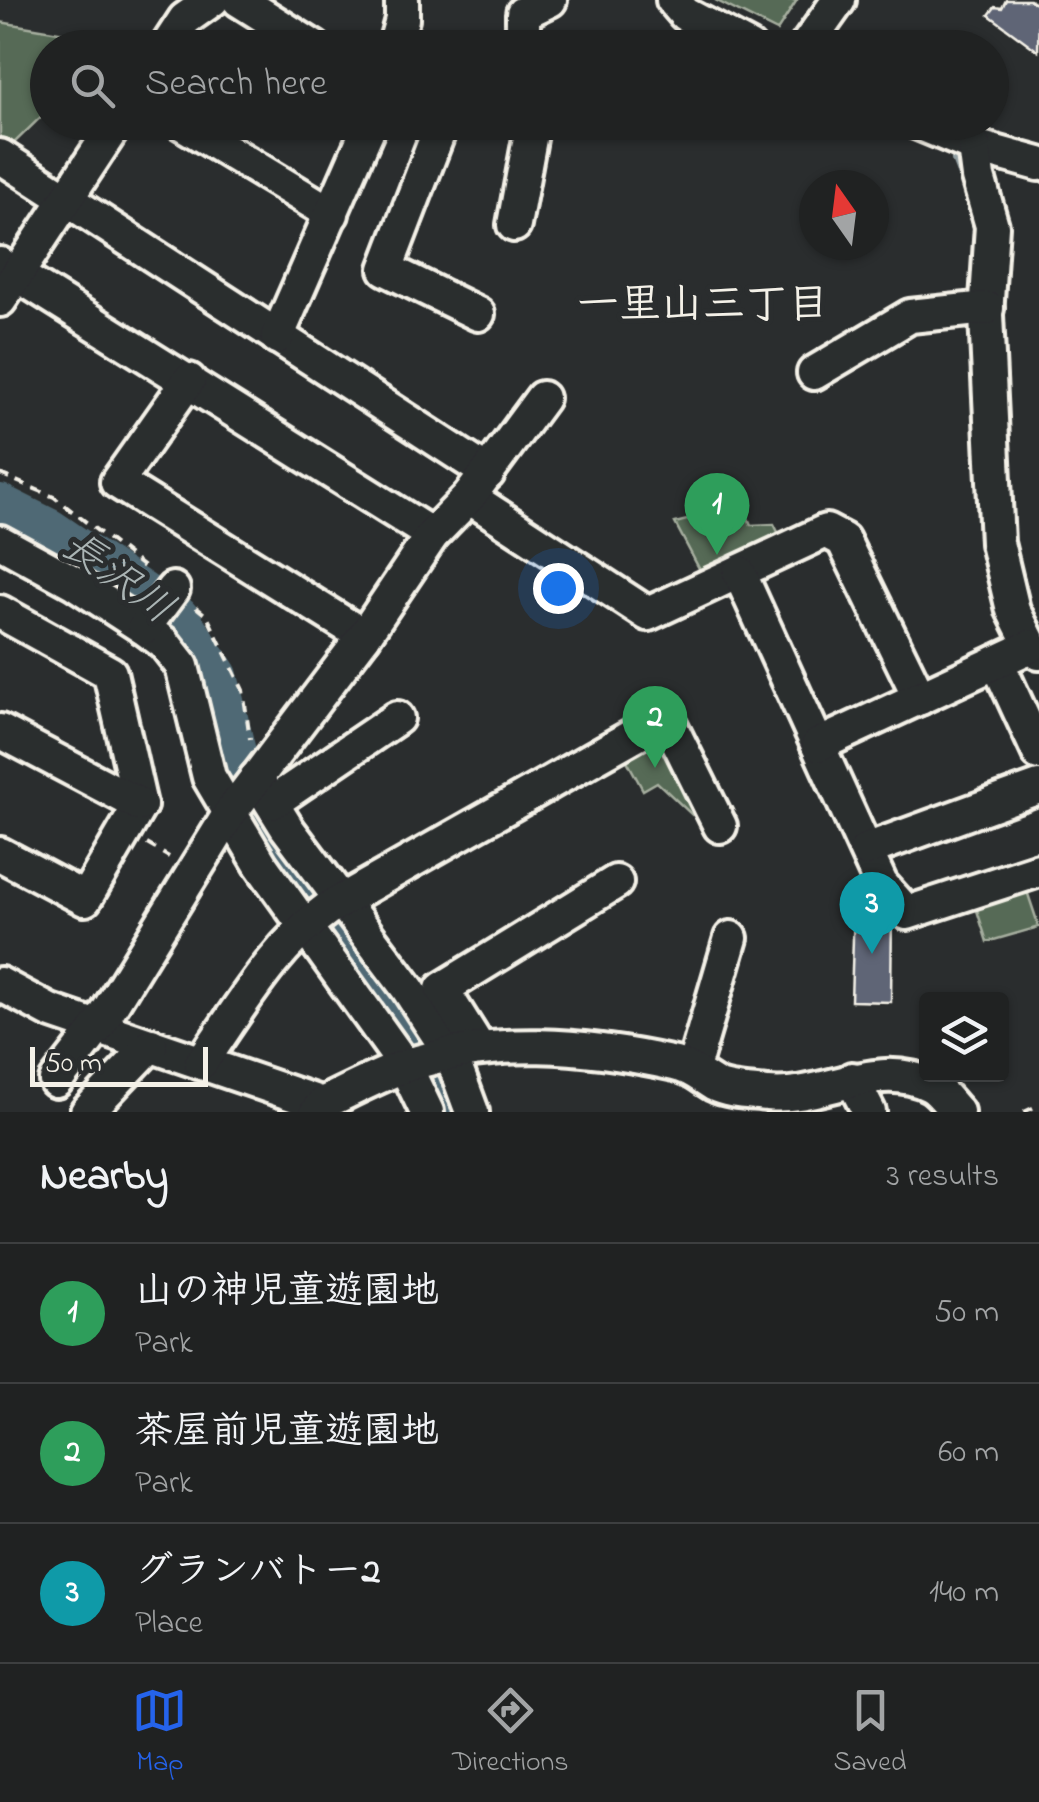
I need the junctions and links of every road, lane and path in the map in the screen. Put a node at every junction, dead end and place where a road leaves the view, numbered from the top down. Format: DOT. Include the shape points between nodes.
graph roads {
  1 [pos="212,0"];
  2 [pos="239,0"];
  3 [pos="402,0"];
  4 [pos="550,0"];
  5 [pos="673,0"];
  6 [pos="840,0"];
  7 [pos="178,30"];
  8 [pos="287,30"];
  9 [pos="399,30"];
  10 [pos="522,30"];
  11 [pos="714,30"];
  12 [pos="818,30"];
  13 [pos="104,140"];
  14 [pos="210,140"];
  15 [pos="363,140"];
  16 [pos="436,140"];
  17 [pos="529,140"];
  18 [pos="960,140"];
  19 [pos="974,146"];
  20 [pos="0,156"];
  21 [pos="1039,164"];
  22 [pos="66,198"];
  23 [pos="332,214"];
  24 [pos="514,225"];
  25 [pos="5,279"];
  26 [pos="987,308"];
  27 [pos="478,314"];
  28 [pos="276,337"];
  29 [pos="814,373"];
  30 [pos="188,380"];
  31 [pos="542,398"];
  32 [pos="479,485"];
  33 [pos="432,536"];
  34 [pos="0,542"];
  35 [pos="739,572"];
  36 [pos="172,590"];
  37 [pos="0,612"];
  38 [pos="145,627"];
  39 [pos="364,636"];
  40 [pos="1035,650"];
  41 [pos="997,662"];
  42 [pos="920,698"];
  43 [pos="397,718"];
  44 [pos="0,731"];
  45 [pos="818,745"];
  46 [pos="1039,752"];
  47 [pos="1039,787"];
  48 [pos="264,791"];
  49 [pos="230,813"];
  50 [pos="133,819"];
  51 [pos="720,826"];
  52 [pos="866,850"];
  53 [pos="0,854"];
  54 [pos="1039,870"];
  55 [pos="196,873"];
  56 [pos="616,882"];
  57 [pos="340,902"];
  58 [pos="304,926"];
  59 [pos="731,938"];
  60 [pos="0,984"];
  61 [pos="98,1028"];
  62 [pos="150,1045"];
  63 [pos="460,1053"];
  64 [pos="201,1062"];
  65 [pos="406,1066"];
  66 [pos="852,1079"];
  67 [pos="56,1081"];
  68 [pos="707,1089"];
  69 [pos="1039,1105"];
  70 [pos="319,1108"];
  71 [pos="87,1112"];
  72 [pos="427,1112"];
  73 [pos="472,1112"];
  74 [pos="869,1112"];
  75 [pos="956,1112"];
  76 [pos="1024,1112"];
  1 -- 7 [label="street"];
  2 -- 8 [label="street"];
  3 -- 9 [label="street"];
  4 -- 10 [label="street" via="522,13"];
  5 -- 11 [label="street"];
  6 -- 12 [label="street"];
  13 -- 22 [label="street"];
  14 -- 23 [label="street"];
  15 -- 23 [label="street"];
  16 -- 27 [label="street" via="386,269"];
  17 -- 24 [label="street"];
  18 -- 19 [label="street"];
  19 -- 21 [label="street"];
  19 -- 26 [label="street" via="992,226"];
  20 -- 22 [label="street"];
  22 -- 25 [label="street"];
  22 -- 28 [label="street"];
  23 -- 28 [label="street"];
  25 -- 30 [label="street"];
  26 -- 29 [label="street" via="910,316"];
  26 -- 40 [label="street" via="997,544 1013,610"];
  28 -- 32 [label="street"];
  30 -- 33 [label="street"];
  30 -- 39 [label="street" via="118,482"];
  31 -- 32 [label="street"];
  32 -- 33 [label="street"];
  32 -- 35 [label="street" via="648,614"];
  33 -- 39 [label="street"];
  34 -- 38 [label="street"];
  35 -- 42 [label="street" via="826,532 843,540"];
  35 -- 45 [label="street"];
  36 -- 38 [label="street"];
  37 -- 50 [label="street" via="110,673"];
  38 -- 49 [label="street" via="182,666 209,777"];
  39 -- 48 [label="street"];
  40 -- 41 [label="street"];
  41 -- 42 [label="street"];
  41 -- 46 [label="street"];
  42 -- 45 [label="street"];
  43 -- 48 [label="street"];
  44 -- 50 [label="street"];
  45 -- 52 [label="street"];
  47 -- 52 [label="street"];
  48 -- 49 [label="street"];
  48 -- 57 [label="street"];
  49 -- 55 [label="street"];
  49 -- 58 [label="street"];
  50 -- 53 [label="street" via="85,899"];
  50 -- 55 [label="path"];
  51 -- 57 [label="street" via="666,718"];
  52 -- 54 [label="street" via="882,884 907,913"];
  55 -- 61 [label="street"];
  56 -- 63 [label="street" via="442,989"];
  57 -- 58 [label="street"];
  57 -- 63 [label="street"];
  58 -- 64 [label="street"];
  58 -- 65 [label="street"];
  59 -- 68 [label="street"];
  60 -- 61 [label="street"];
  61 -- 62 [label="street"];
  61 -- 67 [label="street"];
  62 -- 64 [label="street"];
  62 -- 71 [label="street"];
  63 -- 65 [label="street"];
  63 -- 68 [label="street" via="533,1044 610,1050"];
  63 -- 73 [label="street"];
  64 -- 70 [label="street"];
  65 -- 70 [label="street"];
  65 -- 72 [label="street"];
  66 -- 68 [label="street" via="792,1095"];
  66 -- 74 [label="street"];
  66 -- 75 [label="street" via="894,1074 933,1086"];
  69 -- 76 [label="path"];
}
